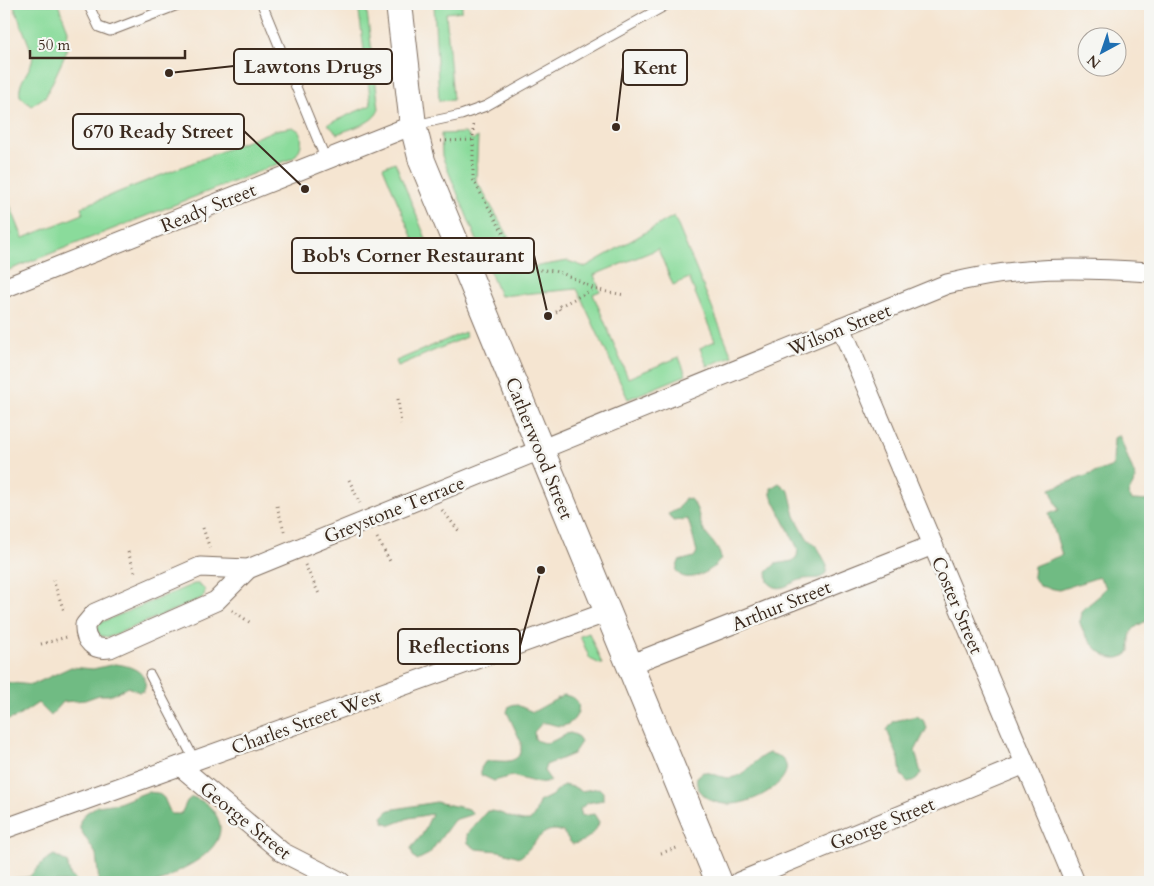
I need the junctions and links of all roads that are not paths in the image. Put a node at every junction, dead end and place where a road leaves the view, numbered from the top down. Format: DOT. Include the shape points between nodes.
graph roads {
  1 [pos="88,4"];
  2 [pos="180,4"];
  3 [pos="262,4"];
  4 [pos="399,4"];
  5 [pos="668,4"];
  6 [pos="415,134"];
  7 [pos="326,160"];
  8 [pos="1150,272"];
  9 [pos="4,288"];
  10 [pos="841,327"];
  11 [pos="540,450"];
  12 [pos="933,545"];
  13 [pos="248,568"];
  14 [pos="608,612"];
  15 [pos="629,665"];
  16 [pos="150,675"];
  17 [pos="187,764"];
  18 [pos="1025,764"];
  19 [pos="4,830"];
  20 [pos="341,882"];
  21 [pos="719,882"];
  22 [pos="738,882"];
  23 [pos="1075,882"];
  1 -- 2 [label="lane" via="96,24 106,31"];
  3 -- 7 [label="lane"];
  4 -- 6 [label="main road, Catherwood Street"];
  5 -- 6 [label="lane" via="486,106"];
  6 -- 7 [label="street, Ready Street"];
  6 -- 11 [label="main road, Catherwood Street" via="428,178"];
  7 -- 9 [label="street, Ready Street"];
  8 -- 10 [label="street, Wilson Street" via="1086,267 1047,268 966,280 948,284"];
  10 -- 11 [label="street, Wilson Street"];
  10 -- 12 [label="street, Coster Street"];
  11 -- 13 [label="street, Greystone Terrace"];
  11 -- 14 [label="main road, Catherwood Street"];
  12 -- 15 [label="street, Arthur Street"];
  12 -- 18 [label="street, Coster Street"];
  13 -- 13 [label="street, Greystone Terrace" via="200,566 95,613 86,625 85,633 92,645 110,648 216,601"];
  14 -- 15 [label="main road, Catherwood Street"];
  14 -- 17 [label="street, Charles Street West"];
  15 -- 21 [label="main road, Catherwood Street"];
  16 -- 17 [label="lane"];
  17 -- 19 [label="street, Charles Street West"];
  17 -- 20 [label="street, George Street" via="282,852"];
  18 -- 22 [label="street, George Street"];
  18 -- 23 [label="street, Coster Street"];
}
